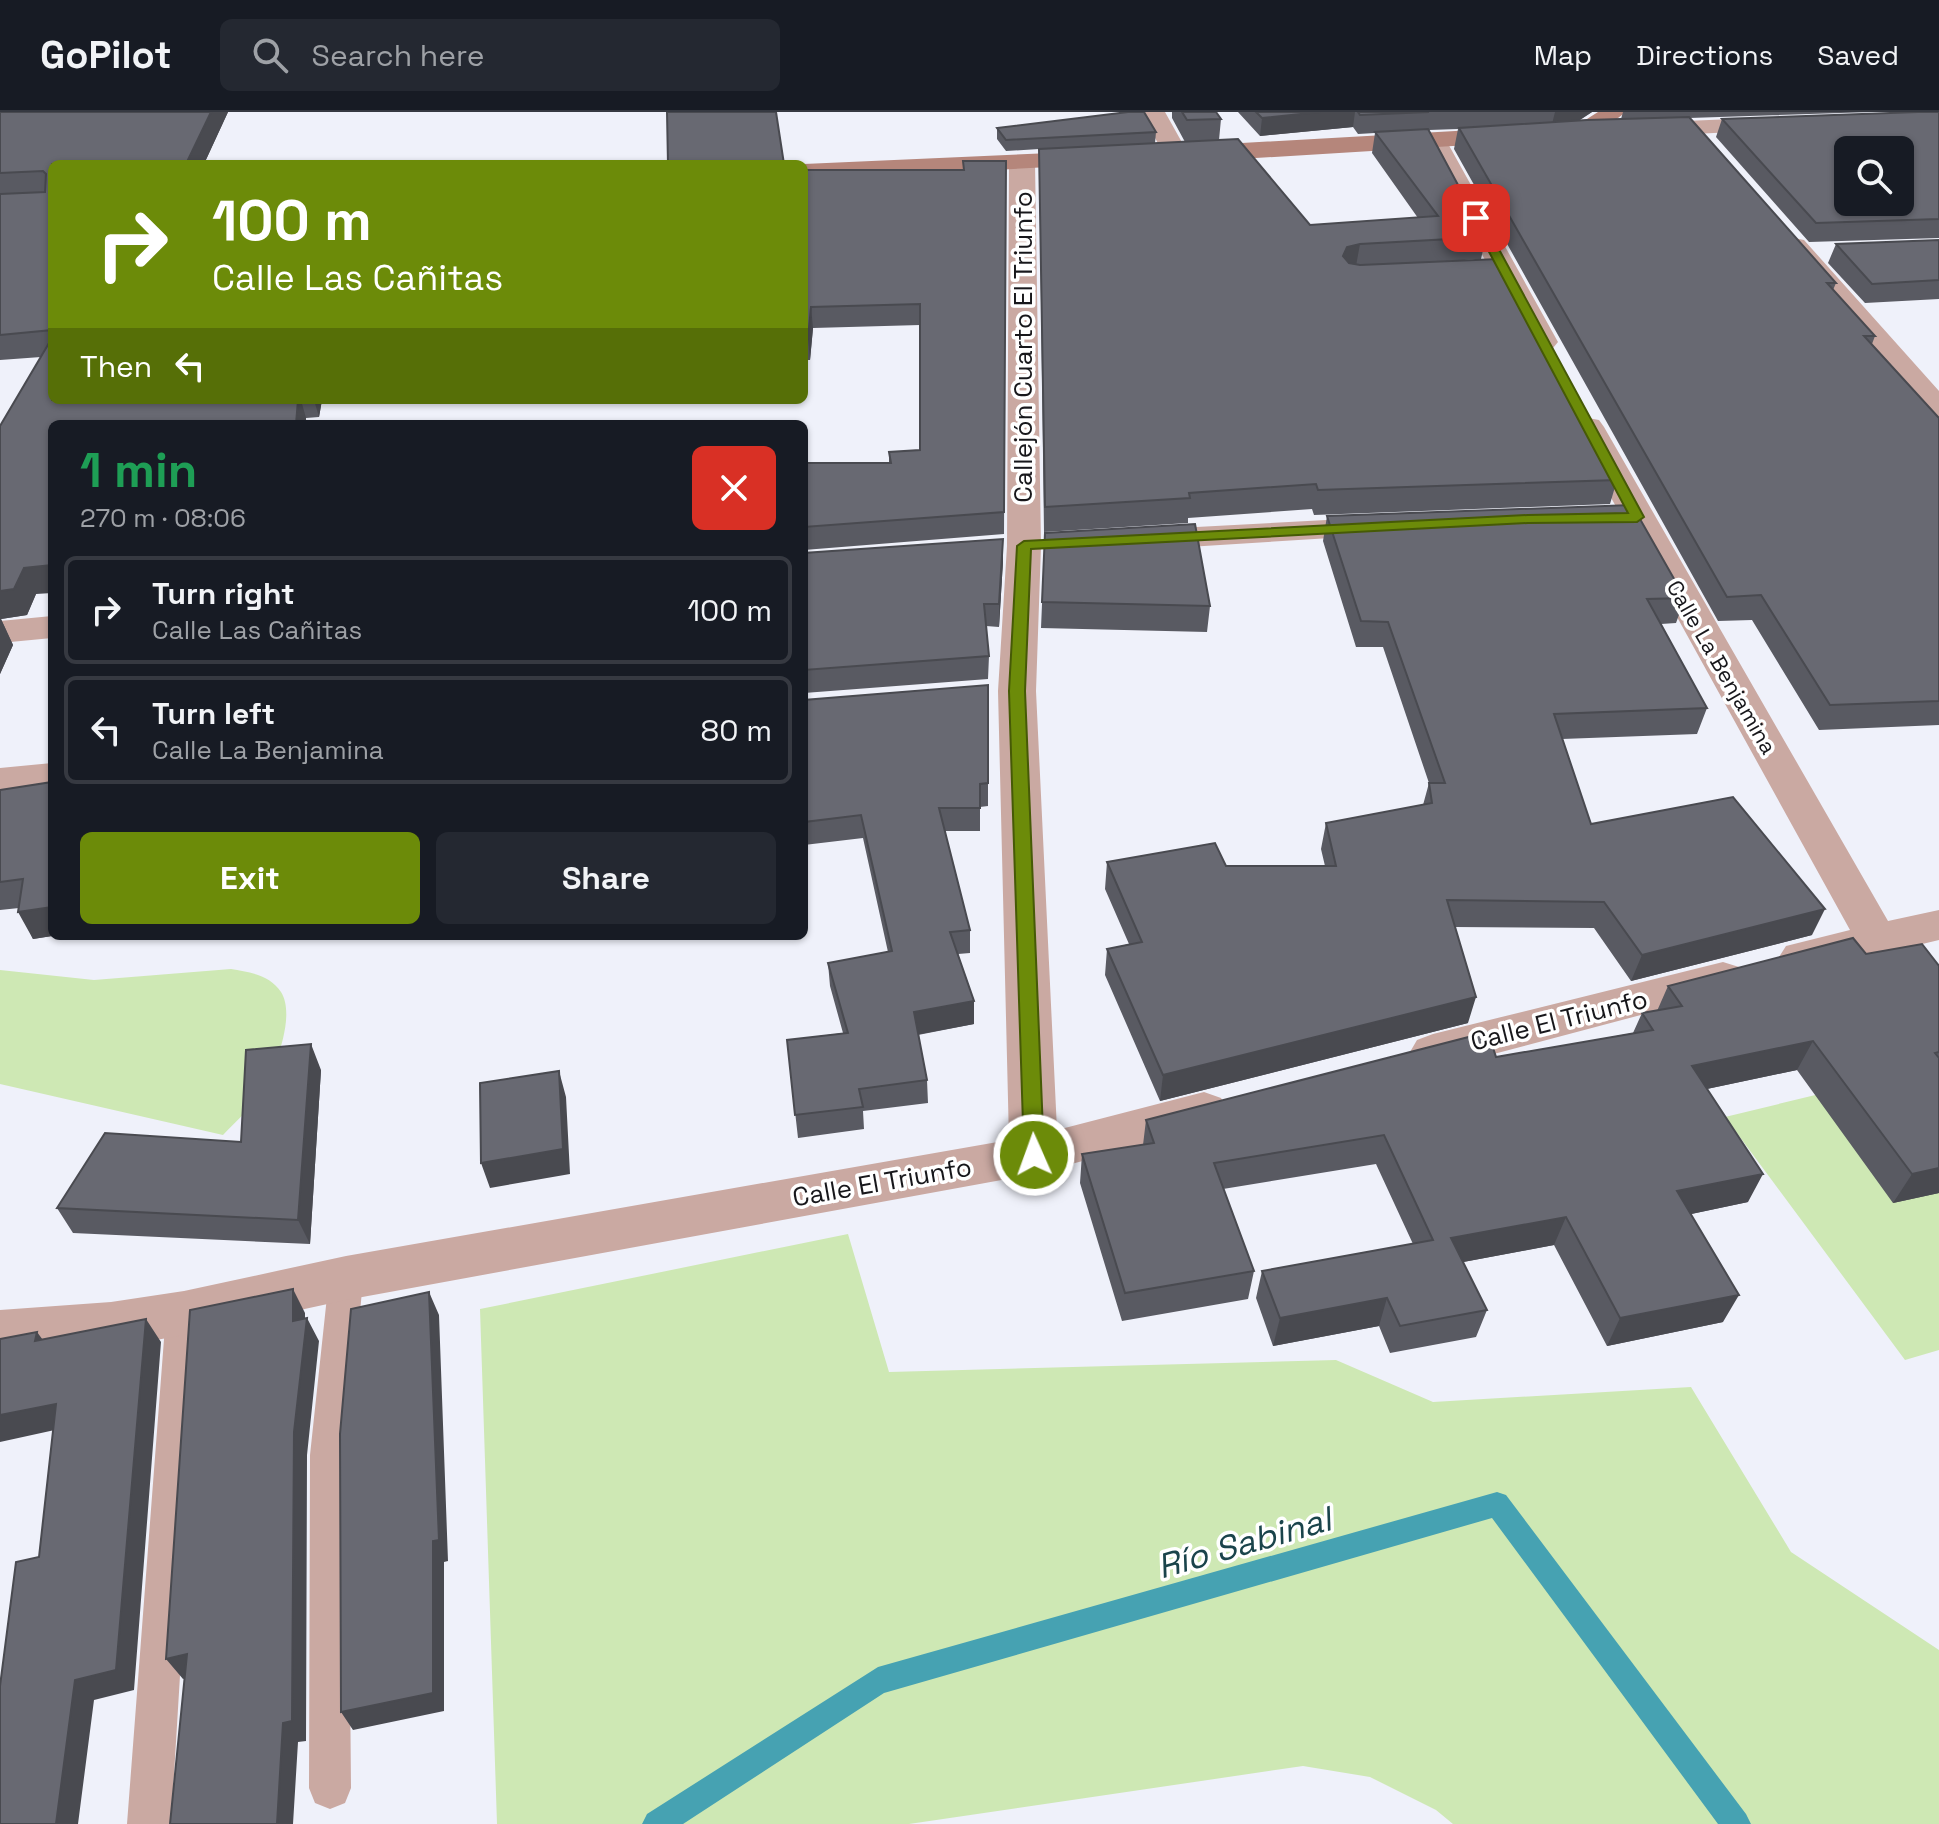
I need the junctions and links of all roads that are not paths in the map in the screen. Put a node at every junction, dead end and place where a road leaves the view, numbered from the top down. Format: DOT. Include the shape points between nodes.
graph roads {
  1 [pos="1153,112"];
  2 [pos="1614,112"];
  3 [pos="1799,123"];
  4 [pos="1690,127"];
  5 [pos="1585,131"];
  6 [pos="1434,140"];
  7 [pos="1710,150"];
  8 [pos="1176,155"];
  9 [pos="1145,156"];
  10 [pos="1114,158"];
  11 [pos="1022,163"];
  12 [pos="808,172"];
  13 [pos="1780,230"];
  14 [pos="1831,252"];
  15 [pos="1801,253"];
  16 [pos="1939,410"];
  17 [pos="1418,525"];
  18 [pos="1103,541"];
  19 [pos="48,627"];
  20 [pos="0,632"];
  21 [pos="48,776"];
  22 [pos="0,781"];
  23 [pos="1939,925"];
  24 [pos="1876,938"];
  25 [pos="1386,1064"];
  26 [pos="1248,1100"];
  27 [pos="1034,1155"];
  28 [pos="346,1278"];
  29 [pos="184,1313"];
  30 [pos="0,1333"];
  31 [pos="330,1788"];
  32 [pos="149,1824"];
  1 -- 8 [label="street"];
  2 -- 5 [label="street"];
  3 -- 4 [label="street"];
  4 -- 5 [label="street"];
  4 -- 7 [label="street"];
  5 -- 6 [label="street"];
  6 -- 8 [label="street"];
  6 -- 24 [label="street, Calle La Benjamina" via="1489,271 1563,380 1621,518"];
  8 -- 9 [label="street"];
  10 -- 11 [label="street"];
  11 -- 12 [label="street"];
  11 -- 27 [label="street, Callejón Cuarto El Triunfo" via="1024,546 1002,692"];
  13 -- 15 [label="street"];
  14 -- 15 [label="street"];
  15 -- 16 [label="street"];
  17 -- 18 [label="street"];
  19 -- 20 [label="street"];
  21 -- 22 [label="street"];
  23 -- 24 [label="street, Calle El Triunfo"];
  24 -- 25 [label="street, Calle El Triunfo"];
  26 -- 27 [label="street, Calle El Triunfo"];
  27 -- 28 [label="street, Calle El Triunfo"];
  28 -- 29 [label="street, Calle El Triunfo"];
  28 -- 31 [label="lane" via="329,1455"];
  29 -- 30 [label="street, Calle El Triunfo" via="111,1325"];
  29 -- 32 [label="lane"];
}
